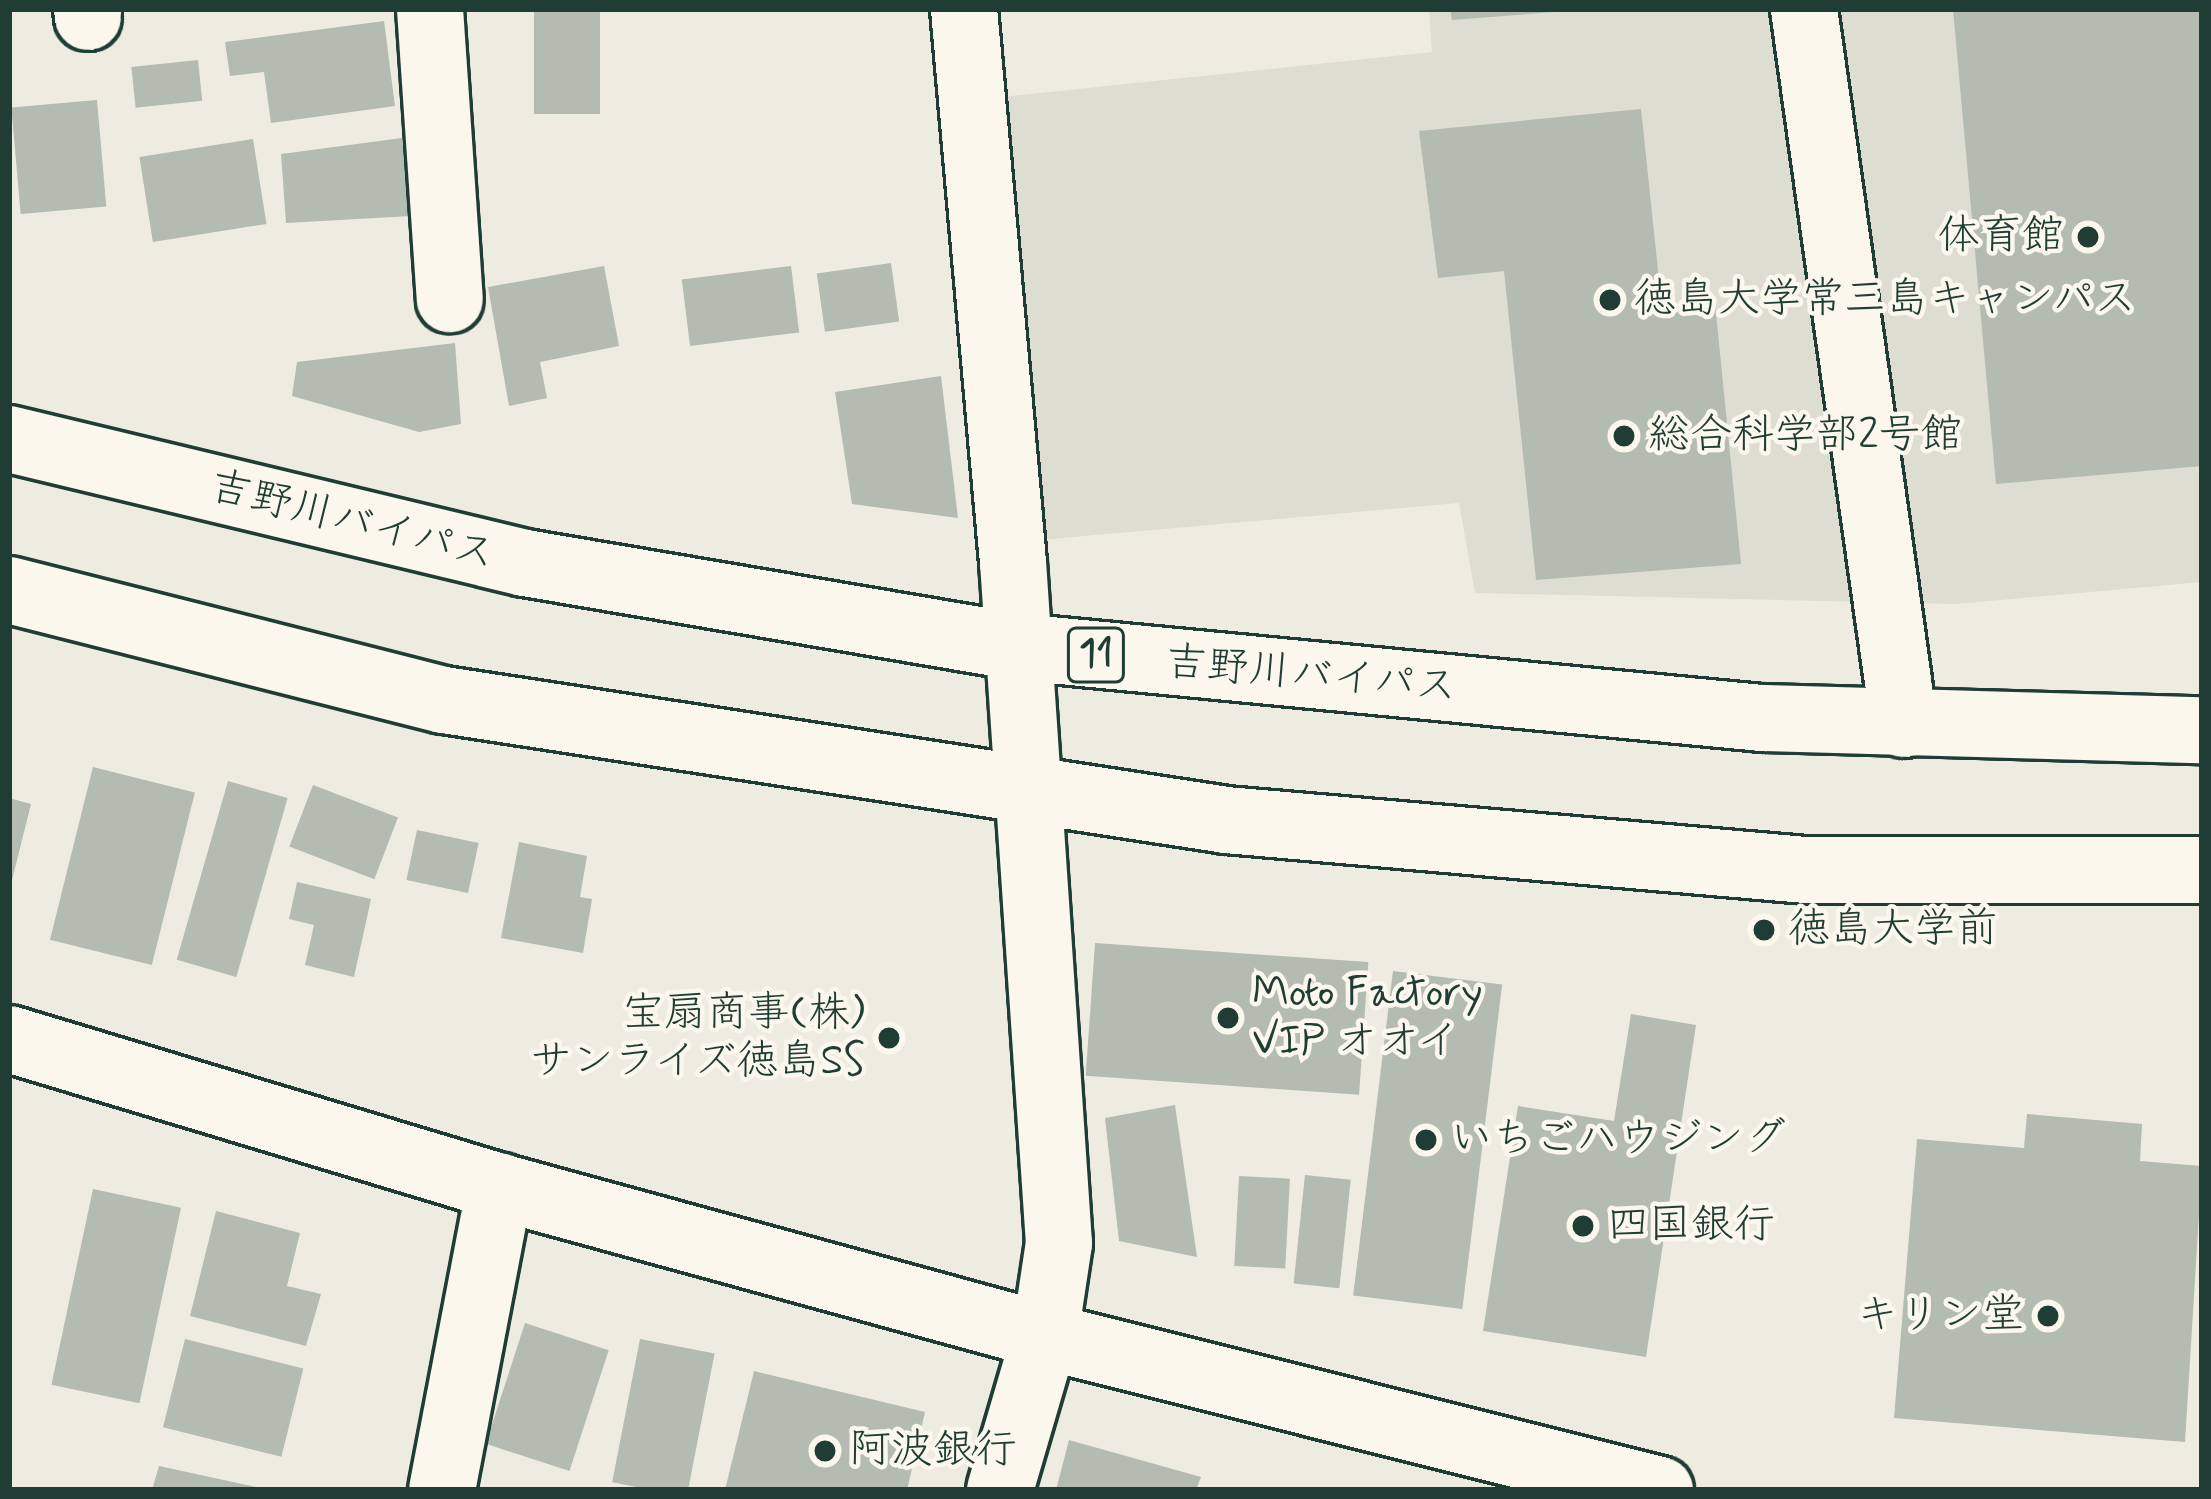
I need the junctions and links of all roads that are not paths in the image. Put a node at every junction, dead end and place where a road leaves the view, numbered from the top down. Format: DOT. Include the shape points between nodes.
graph roads {
  1 [pos="430,9"];
  2 [pos="964,9"];
  3 [pos="1804,9"];
  4 [pos="450,299"];
  5 [pos="9,439"];
  6 [pos="9,590"];
  7 [pos="1018,646"];
  8 [pos="1904,724"];
  9 [pos="2202,730"];
  10 [pos="1029,793"];
  11 [pos="2202,870"];
  12 [pos="9,1039"];
  13 [pos="500,1187"];
  14 [pos="1045,1336"];
  15 [pos="442,1490"];
  16 [pos="1000,1490"];
  17 [pos="1660,1490"];
  1 -- 4 [label="main road"];
  2 -- 7 [label="main road"];
  3 -- 8 [label="main road"];
  5 -- 7 [label="main road, 吉野川バイパス / 11" via="525,563"];
  6 -- 10 [label="main road" via="444,700"];
  7 -- 8 [label="main road, 吉野川バイパス / 11" via="1762,718"];
  7 -- 10 [label="main road"];
  8 -- 9 [label="main road, 吉野川バイパス / 11"];
  10 -- 11 [label="main road" via="1226,820 1806,870"];
  10 -- 14 [label="main road" via="1058,1243"];
  12 -- 13 [label="main road"];
  13 -- 14 [label="main road"];
  13 -- 15 [label="main road"];
  14 -- 16 [label="main road"];
  14 -- 17 [label="main road"];
}
